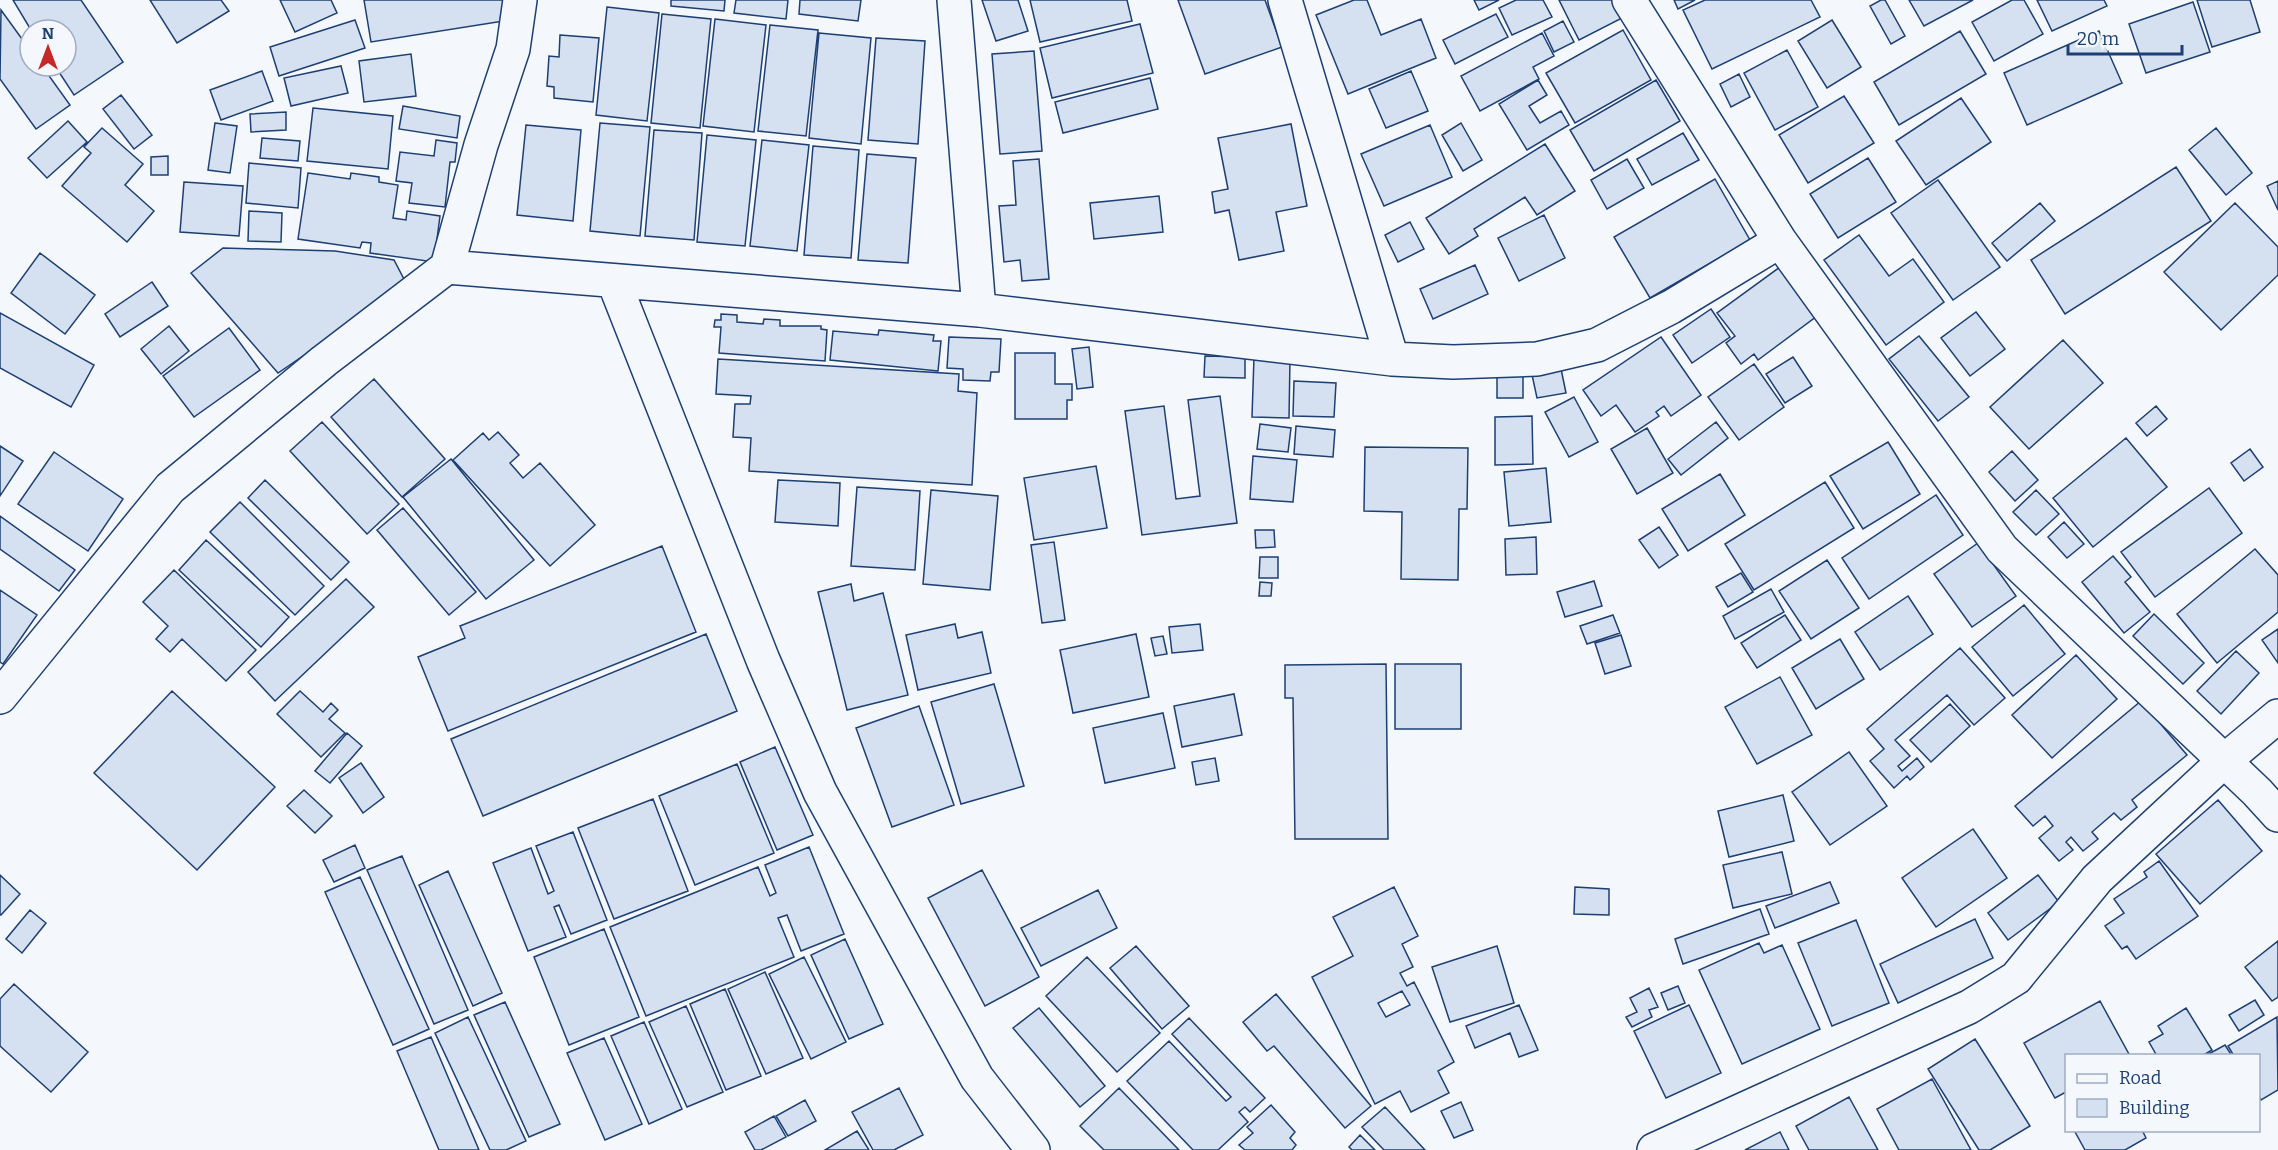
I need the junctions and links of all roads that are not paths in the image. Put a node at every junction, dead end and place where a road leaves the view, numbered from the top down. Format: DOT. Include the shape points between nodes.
graph roads {
  1 [pos="520,0"];
  2 [pos="954,0"];
  3 [pos="1285,0"];
  4 [pos="1629,0"];
  5 [pos="1780,241"];
  6 [pos="447,267"];
  7 [pos="614,282"];
  8 [pos="979,310"];
  9 [pos="1392,358"];
  10 [pos="0,697"];
  11 [pos="2278,716"];
  12 [pos="2224,761"];
  13 [pos="2278,815"];
  14 [pos="1033,1150"];
  15 [pos="1654,1150"];
  1 -- 6 [label="street" via="513,49"];
  2 -- 8 [label="street"];
  3 -- 9 [label="street"];
  4 -- 5 [label="street"];
  5 -- 9 [label="street" via="1671,307 1597,345 1537,358 1453,362"];
  5 -- 12 [label="street" via="2002,549"];
  6 -- 7 [label="street"];
  6 -- 10 [label="street" via="324,361 170,488"];
  7 -- 8 [label="street"];
  7 -- 14 [label="street" via="763,660 820,792 977,1078"];
  8 -- 9 [label="street"];
  11 -- 12 [label="street"];
  12 -- 13 [label="street"];
  12 -- 15 [label="street" via="2097,879 2016,978 1969,1006"];
}
